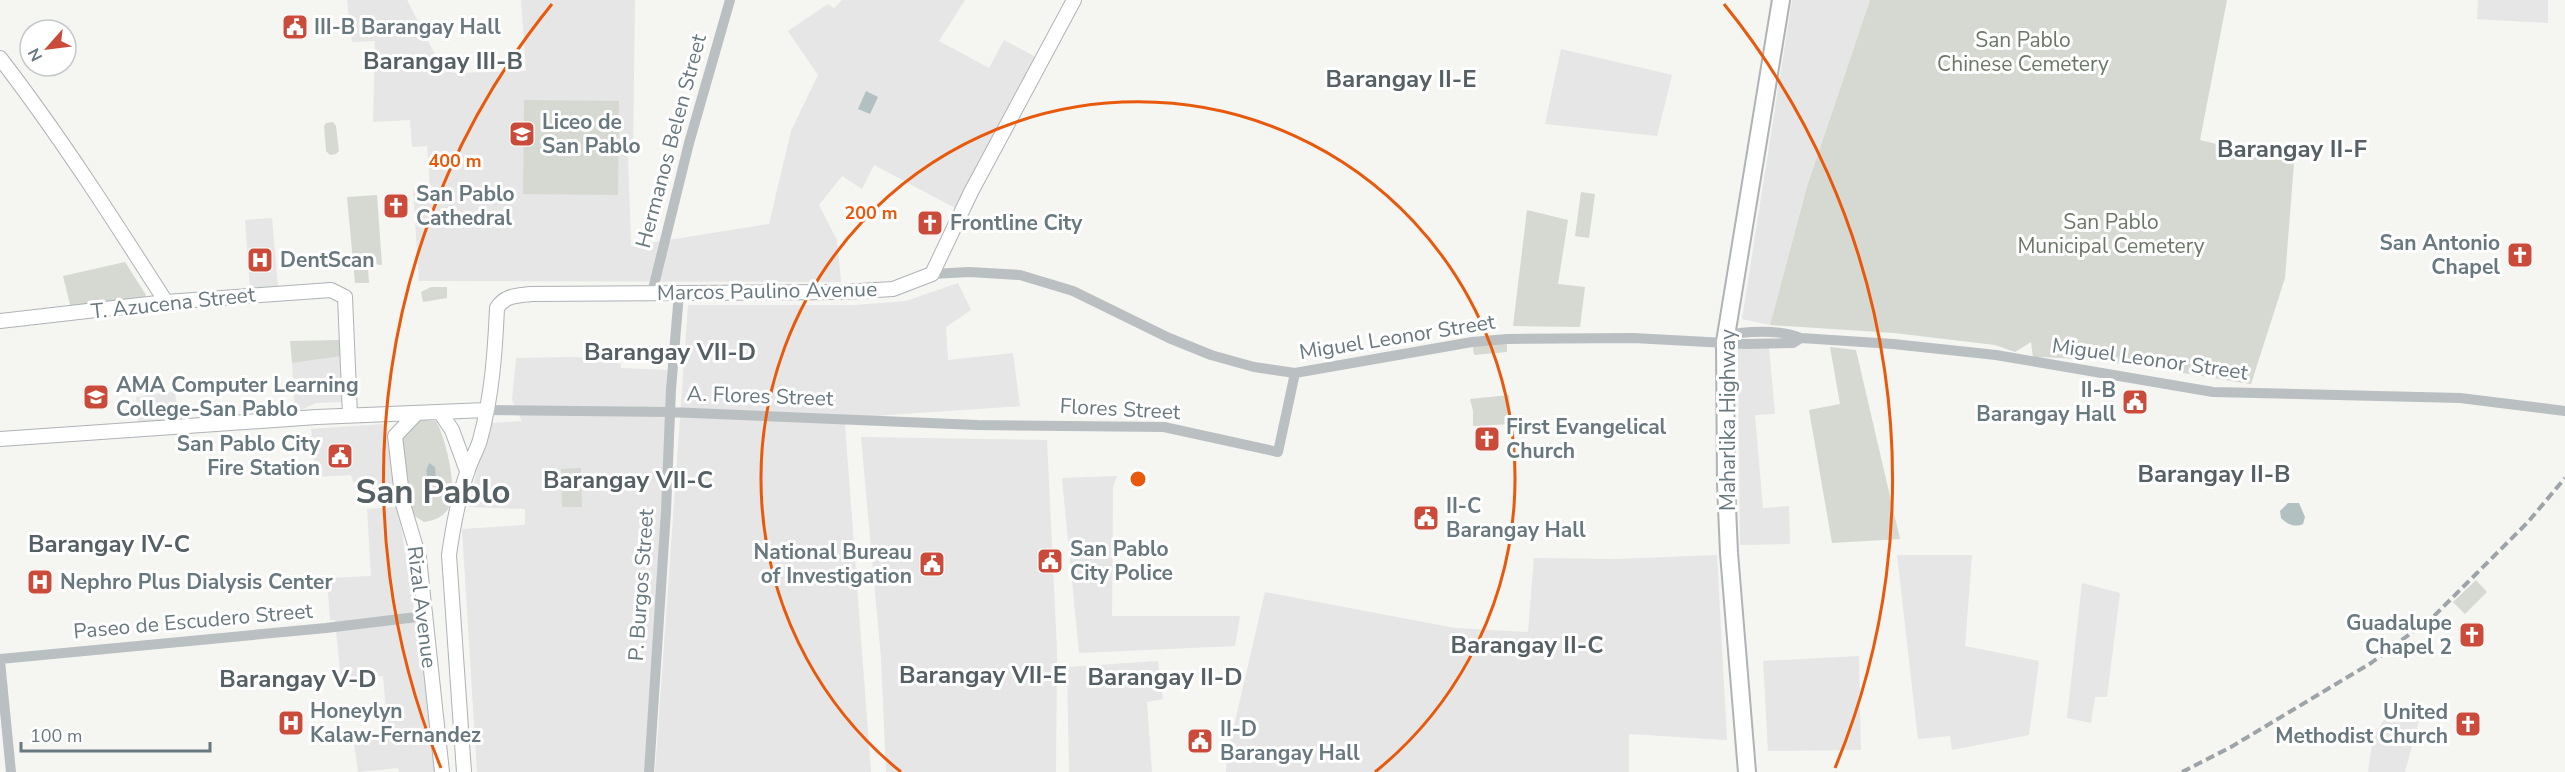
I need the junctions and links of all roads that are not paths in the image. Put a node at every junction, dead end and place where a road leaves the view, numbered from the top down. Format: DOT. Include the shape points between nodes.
graph roads {
  1 [pos="730,0"];
  2 [pos="1074,0"];
  3 [pos="1781,0"];
  4 [pos="0,58"];
  5 [pos="932,274"];
  6 [pos="652,293"];
  7 [pos="679,293"];
  8 [pos="507,297"];
  9 [pos="166,302"];
  10 [pos="0,321"];
  11 [pos="1720,339"];
  12 [pos="1295,374"];
  13 [pos="486,410"];
  14 [pos="2565,411"];
  15 [pos="417,412"];
  16 [pos="440,412"];
  17 [pos="669,412"];
  18 [pos="392,414"];
  19 [pos="350,415"];
  20 [pos="1031,425"];
  21 [pos="395,436"];
  22 [pos="0,439"];
  23 [pos="467,471"];
  24 [pos="425,616"];
  25 [pos="0,660"];
  26 [pos="11,772"];
  27 [pos="442,772"];
  28 [pos="464,772"];
  29 [pos="649,772"];
  30 [pos="1747,772"];
  1 -- 6 [label="street, Hermanos Belen Street"];
  2 -- 5 [label="main road" via="971,192"];
  3 -- 11 [label="main road, Maharlika Highway"];
  4 -- 9 [label="main road" via="32,99"];
  5 -- 7 [label="main road, Marcos Paulino Avenue" via="893,289"];
  5 -- 12 [label="street, Miguel Leonor Street" via="1020,275 1073,291 1211,355"];
  6 -- 7 [label="main road, Marcos Paulino Avenue"];
  6 -- 8 [label="main road, Marcos Paulino Avenue"];
  7 -- 17 [label="street, P. Burgos Street"];
  8 -- 13 [label="main road, Rizal Avenue" via="497,308 494,373"];
  9 -- 10 [label="main road, T. Azucena Street"];
  9 -- 19 [label="main road, T. Azucena Street" via="331,290 345,297"];
  11 -- 12 [label="street, Miguel Leonor Street" via="1507,339"];
  11 -- 14 [label="street, Miguel Leonor Street" via="1745,344 1793,343 1801,338 1996,355 2213,392 2460,398"];
  11 -- 30 [label="main road, Maharlika Highway" via="1729,553"];
  12 -- 20 [label="street, Flores Street" via="1278,452 1164,427"];
  13 -- 16 [label="main road"];
  13 -- 17 [label="street, A. Flores Street"];
  13 -- 23 [label="main road, Rizal Avenue"];
  15 -- 16 [label="main road"];
  15 -- 18 [label="main road"];
  15 -- 21 [label="main road"];
  16 -- 23 [label="main road" via="452,430"];
  17 -- 20 [label="street, A. Flores Street"];
  17 -- 29 [label="street, P. Burgos Street"];
  18 -- 19 [label="main road"];
  18 -- 21 [label="main road, Rizal Avenue"];
  19 -- 22 [label="main road"];
  21 -- 24 [label="main road, Rizal Avenue" via="403,504 419,558"];
  23 -- 28 [label="main road, Rizal Avenue" via="449,555"];
  24 -- 25 [label="street, Paseo de Escudero Street"];
  24 -- 27 [label="main road, Rizal Avenue"];
  25 -- 26 [label="street"];
}
